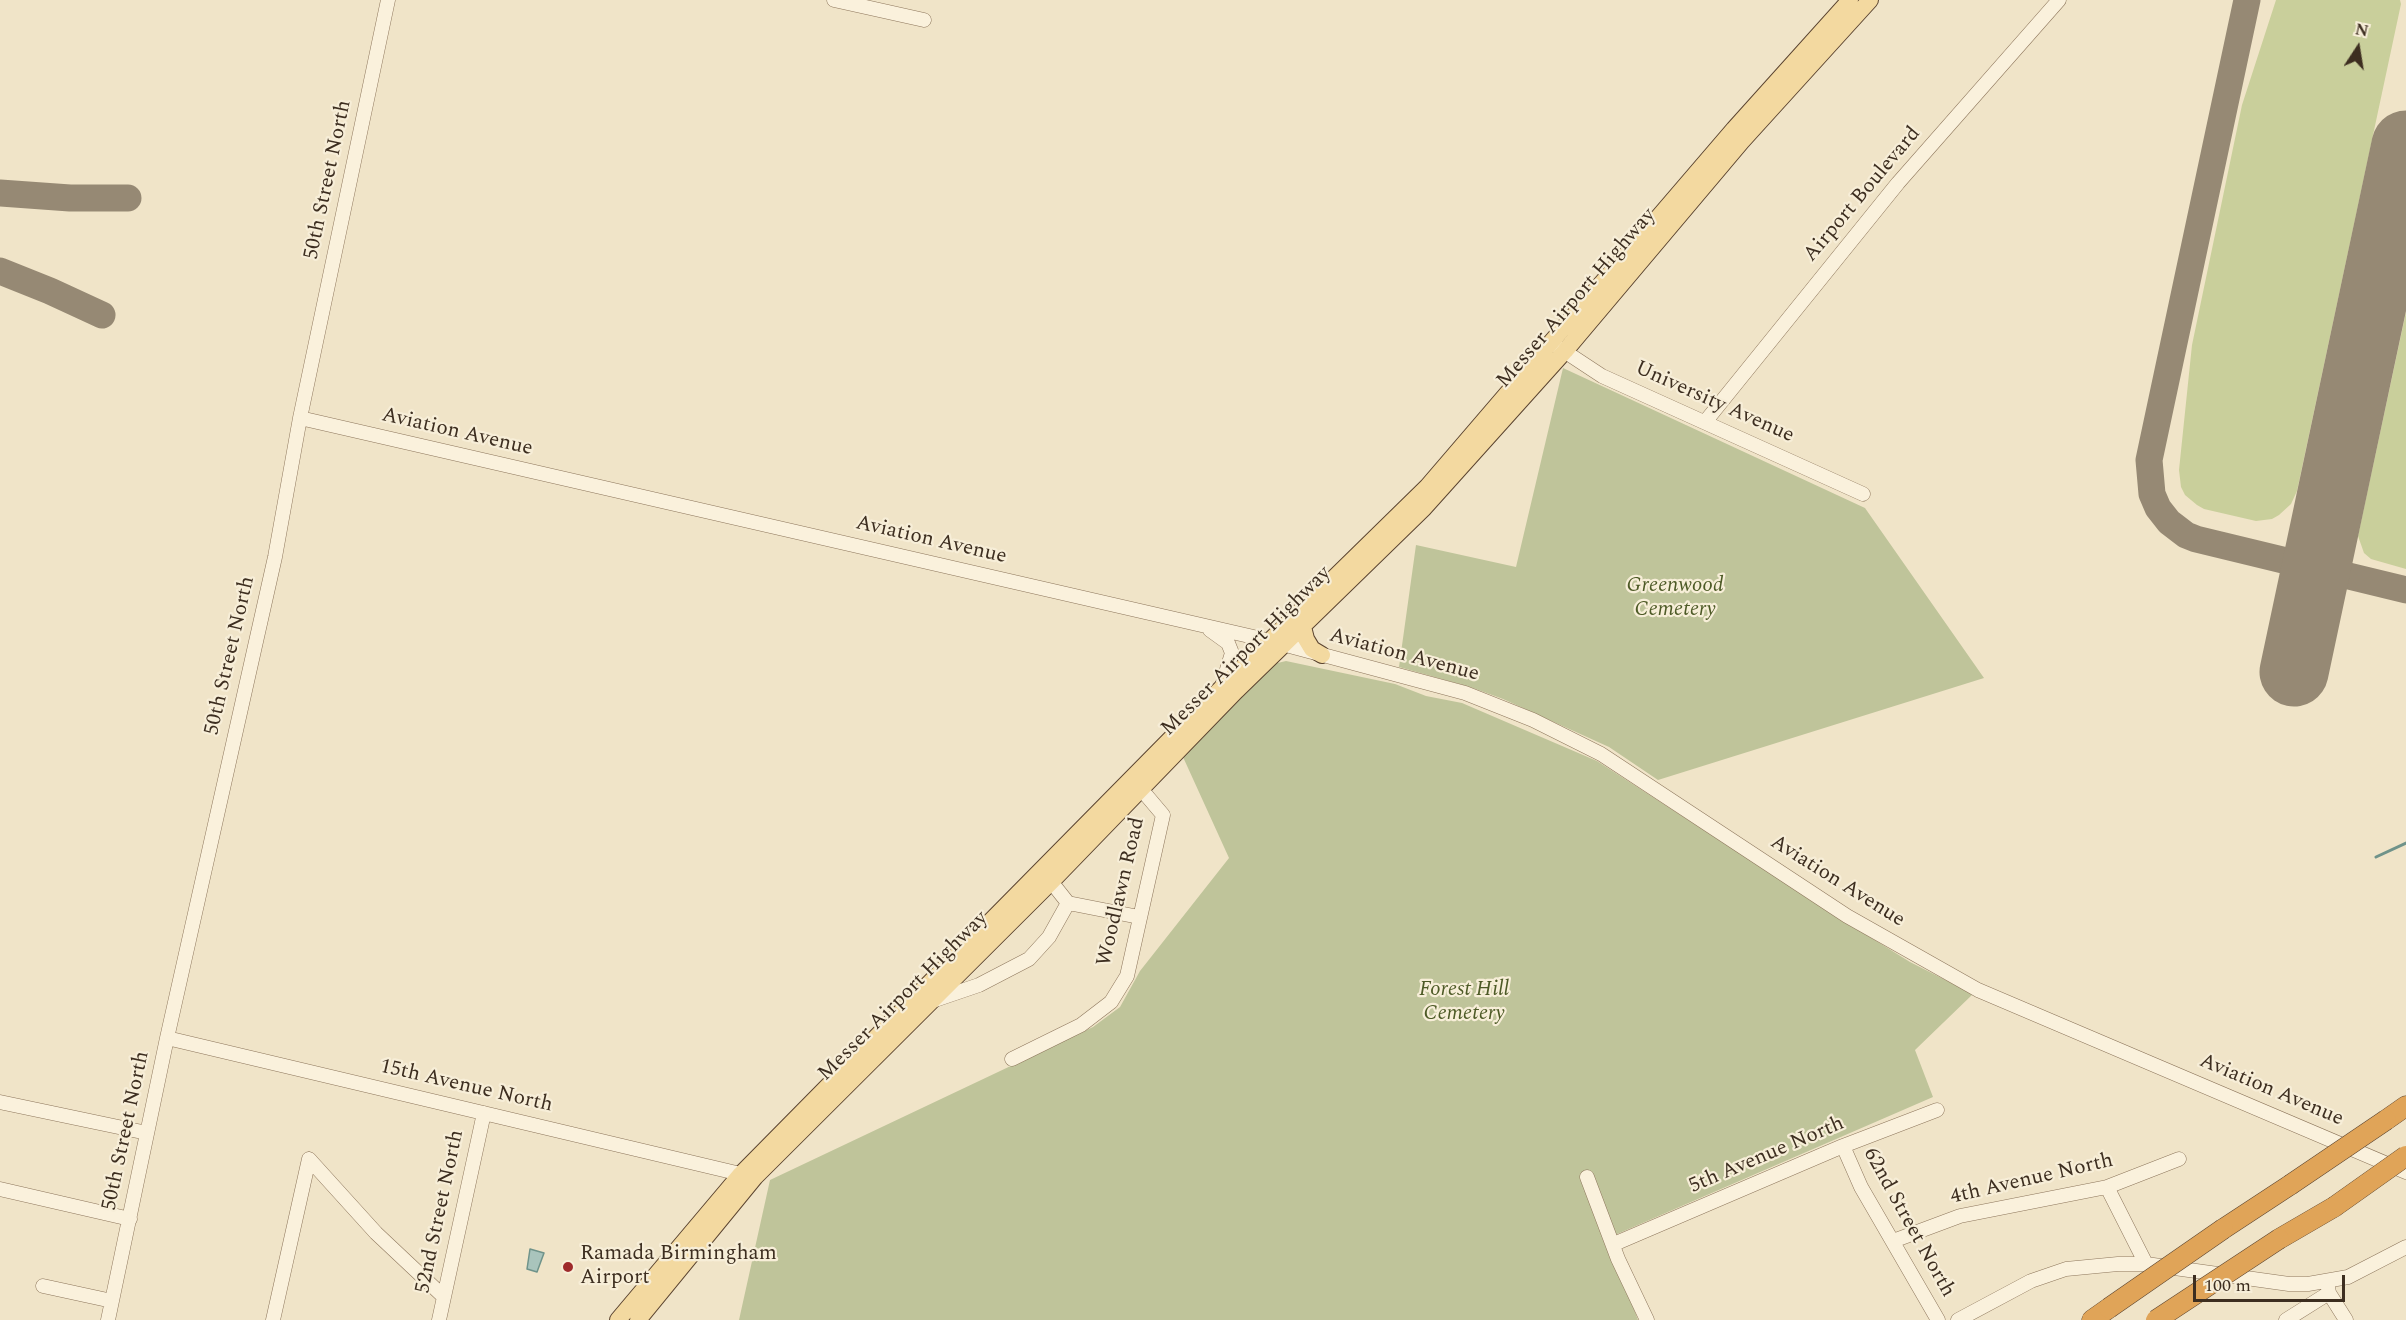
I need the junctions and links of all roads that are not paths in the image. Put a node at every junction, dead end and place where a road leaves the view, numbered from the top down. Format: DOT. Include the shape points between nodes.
graph roads {
  1 [pos="388,0"];
  2 [pos="834,0"];
  3 [pos="1850,0"];
  4 [pos="1870,0"];
  5 [pos="2059,0"];
  6 [pos="924,20"];
  7 [pos="1558,347"];
  8 [pos="300,418"];
  9 [pos="1705,422"];
  10 [pos="1863,494"];
  11 [pos="1194,624"];
  12 [pos="1303,627"];
  13 [pos="1278,643"];
  14 [pos="1323,655"];
  15 [pos="1220,690"];
  16 [pos="1141,789"];
  17 [pos="1047,876"];
  18 [pos="1068,903"];
  19 [pos="1139,917"];
  20 [pos="931,1001"];
  21 [pos="167,1038"];
  22 [pos="1012,1059"];
  23 [pos="0,1102"];
  24 [pos="2406,1106"];
  25 [pos="1937,1110"];
  26 [pos="484,1113"];
  27 [pos="147,1133"];
  28 [pos="1843,1146"];
  29 [pos="2406,1156"];
  30 [pos="2180,1159"];
  31 [pos="2406,1172"];
  32 [pos="748,1175"];
  33 [pos="1587,1177"];
  34 [pos="2107,1187"];
  35 [pos="0,1189"];
  36 [pos="130,1219"];
  37 [pos="1893,1241"];
  38 [pos="1614,1244"];
  39 [pos="2406,1247"];
  40 [pos="2146,1264"];
  41 [pos="44,1286"];
  42 [pos="2328,1287"];
  43 [pos="2193,1294"];
  44 [pos="444,1297"];
  45 [pos="112,1301"];
  46 [pos="108,1320"];
  47 [pos="273,1320"];
  48 [pos="439,1320"];
  49 [pos="618,1320"];
  50 [pos="638,1320"];
  51 [pos="1647,1320"];
  52 [pos="1938,1320"];
  53 [pos="1958,1320"];
  54 [pos="2092,1320"];
  55 [pos="2156,1320"];
  56 [pos="2174,1320"];
  57 [pos="2286,1320"];
  58 [pos="2346,1320"];
  1 -- 8 [label="street, 50th Street North"];
  2 -- 6 [label="street"];
  3 -- 7 [label="main road, Messer Airport Highway" via="1734,129"];
  4 -- 7 [label="main road, Messer Airport Highway"];
  5 -- 9 [label="street, Airport Boulevard" via="1898,183"];
  7 -- 9 [label="street, University Avenue" via="1602,376"];
  7 -- 12 [label="main road, Messer Airport Highway" via="1424,508"];
  7 -- 13 [label="main road, Messer Airport Highway"];
  8 -- 11 [label="street, Aviation Avenue"];
  8 -- 21 [label="street, 50th Street North" via="275,557"];
  9 -- 10 [label="street, University Avenue"];
  11 -- 13 [label="street, Aviation Avenue"];
  11 -- 15 [label="street" via="1214,631 1228,643 1232,653"];
  12 -- 13 [label="main road, Messer Airport Highway"];
  12 -- 14 [label="main road" via="1312,649"];
  13 -- 14 [label="street, Aviation Avenue"];
  13 -- 15 [label="main road, Messer Airport Highway"];
  13 -- 16 [label="main road, Messer Airport Highway"];
  14 -- 31 [label="street, Aviation Avenue" via="1465,693 1533,720 1601,754 1847,916 1978,990"];
  15 -- 17 [label="main road, Messer Airport Highway"];
  16 -- 17 [label="main road, Messer Airport Highway"];
  16 -- 19 [label="street, Woodlawn Road" via="1163,815"];
  17 -- 18 [label="street"];
  17 -- 20 [label="main road, Messer Airport Highway"];
  17 -- 32 [label="main road, Messer Airport Highway"];
  18 -- 19 [label="street"];
  18 -- 20 [label="street" via="1049,937 1029,959 979,985"];
  19 -- 22 [label="street, Woodlawn Road" via="1127,976 1111,1002 1081,1025"];
  20 -- 32 [label="main road, Messer Airport Highway"];
  21 -- 26 [label="street, 15th Avenue North"];
  21 -- 27 [label="street, 50th Street North"];
  23 -- 27 [label="street"];
  24 -- 54 [label="highway, bridge"];
  25 -- 28 [label="street, 5th Avenue North"];
  26 -- 32 [label="street, 15th Avenue North"];
  26 -- 44 [label="street, 52nd Street North"];
  27 -- 36 [label="street, 50th Street North"];
  28 -- 37 [label="street, 62nd Street North" via="1861,1187"];
  28 -- 38 [label="street, 5th Avenue North"];
  29 -- 43 [label="highway, bridge" via="2334,1207"];
  30 -- 34 [label="street, 4th Avenue North"];
  32 -- 49 [label="main road, Messer Airport Highway"];
  32 -- 50 [label="main road, Messer Airport Highway"];
  33 -- 38 [label="street"];
  34 -- 37 [label="street, 4th Avenue North" via="1960,1216"];
  34 -- 40 [label="street"];
  35 -- 36 [label="street"];
  36 -- 45 [label="street, 50th Street North"];
  37 -- 52 [label="street, 62nd Street North"];
  38 -- 51 [label="street"];
  39 -- 42 [label="street"];
  40 -- 42 [label="street"];
  40 -- 53 [label="street" via="2066,1269 2031,1281"];
  41 -- 45 [label="street"];
  42 -- 57 [label="street"];
  42 -- 58 [label="street"];
  43 -- 55 [label="highway, bridge"];
  43 -- 56 [label="highway, bridge"];
  44 -- 47 [label="street" via="376,1233 309,1160"];
  44 -- 48 [label="street, 52nd Street North"];
  45 -- 46 [label="street, 50th Street North"];
}
